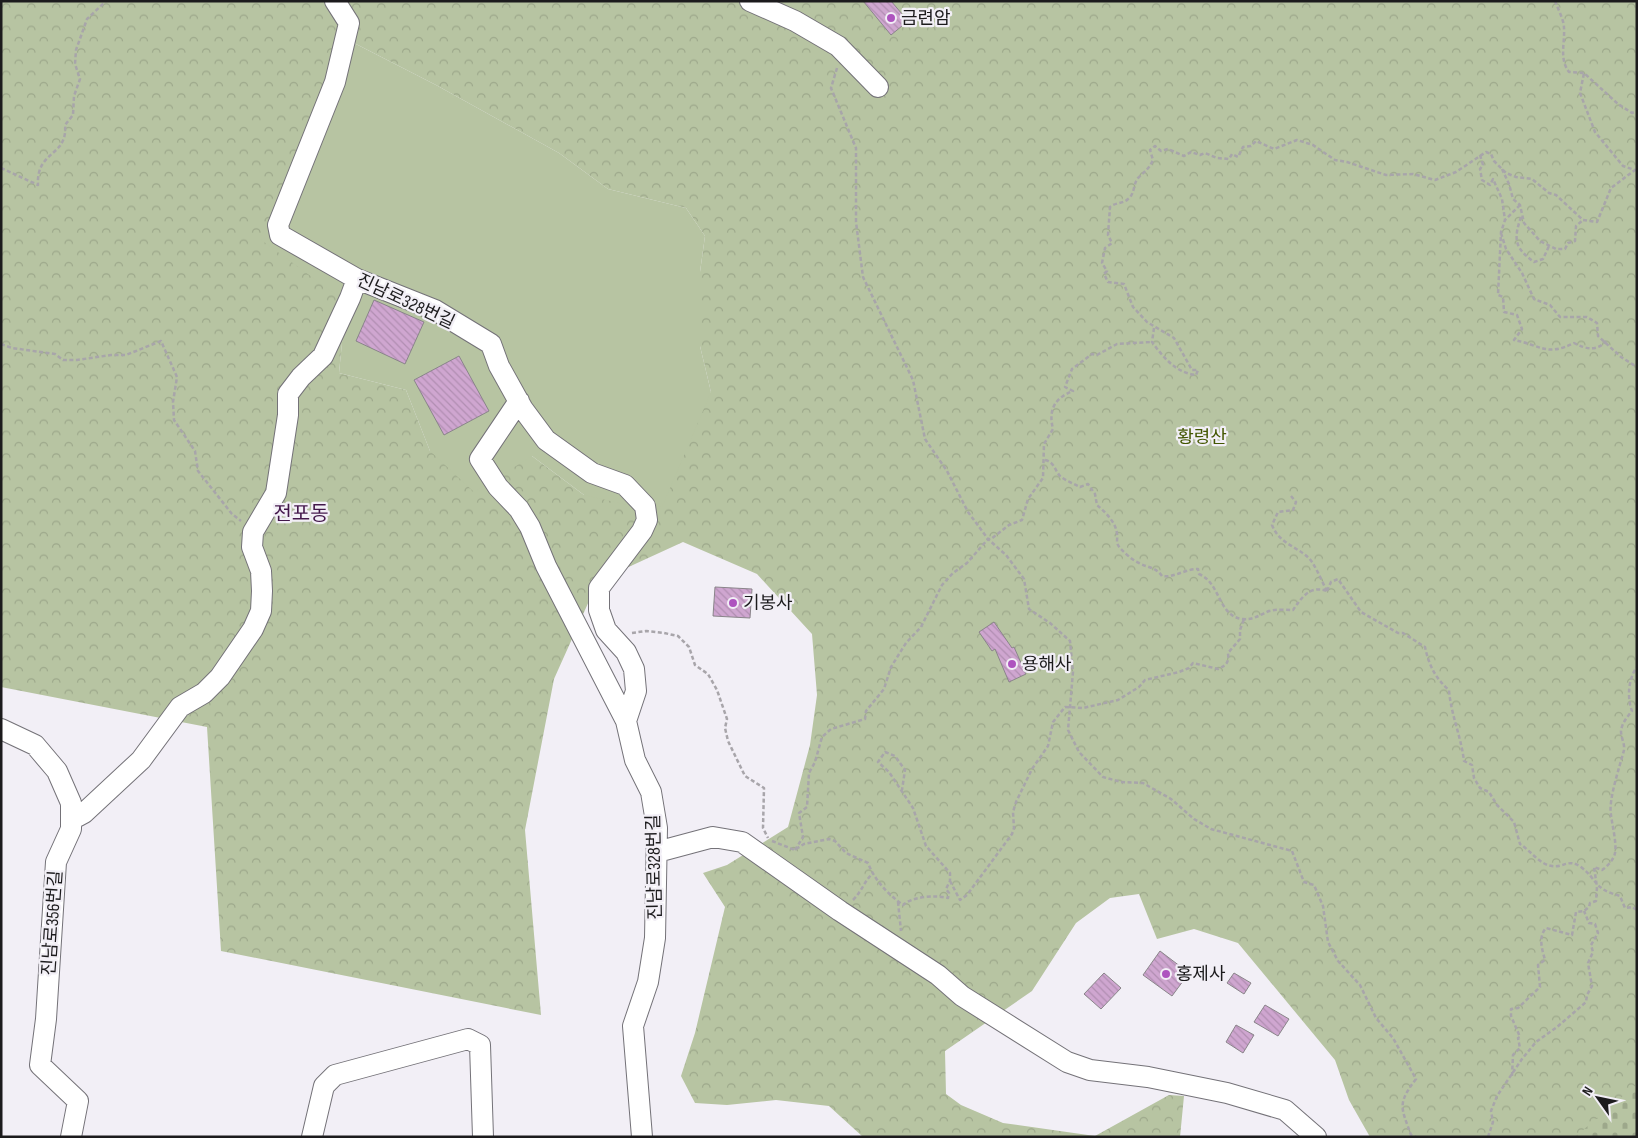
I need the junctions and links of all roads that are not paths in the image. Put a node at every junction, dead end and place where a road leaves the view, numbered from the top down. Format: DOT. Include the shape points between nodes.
graph roads {
  1 [pos="335,1"];
  2 [pos="750,1"];
  3 [pos="878,87"];
  4 [pos="356,279"];
  5 [pos="518,401"];
  6 [pos="626,720"];
  7 [pos="1,729"];
  8 [pos="71,820"];
  9 [pos="657,852"];
  10 [pos="71,1137"];
  11 [pos="312,1137"];
  12 [pos="483,1137"];
  13 [pos="642,1137"];
  14 [pos="1316,1137"];
  1 -- 4 [label="street, 진남로328번길" via="349,23 335,82 278,225 280,235"];
  2 -- 3 [label="street" via="795,21 843,50"];
  4 -- 5 [label="street, 진남로328번길" via="435,310 491,344"];
  4 -- 8 [label="street" via="323,356 288,394 288,415 276,493 253,532 252,547 261,571 262,591 261,612 253,629 220,677 204,693 180,708 141,760 84,813"];
  5 -- 6 [label="street" via="480,459 498,488 519,508 530,527 546,566"];
  5 -- 6 [label="street, 진남로328번길" via="546,440 592,473 625,485 645,506 647,520 642,531 599,588 599,610 606,630 626,652 634,669 636,691"];
  6 -- 9 [label="street, 진남로328번길" via="634,760 651,792"];
  7 -- 8 [label="street, 진남로356번길" via="35,745 57,771 71,803"];
  8 -- 10 [label="street, 진남로356번길" via="71,830 56,862 40,1065 78,1101"];
  9 -- 13 [label="street, 진남로328번길" via="655,938 648,982 633,1026"];
  9 -- 14 [label="street" via="713,837 742,842 938,975 970,1001 1067,1062 1090,1070 1148,1077 1227,1093 1285,1110"];
  11 -- 12 [label="street" via="324,1086 335,1075 468,1039 480,1045"];
}
